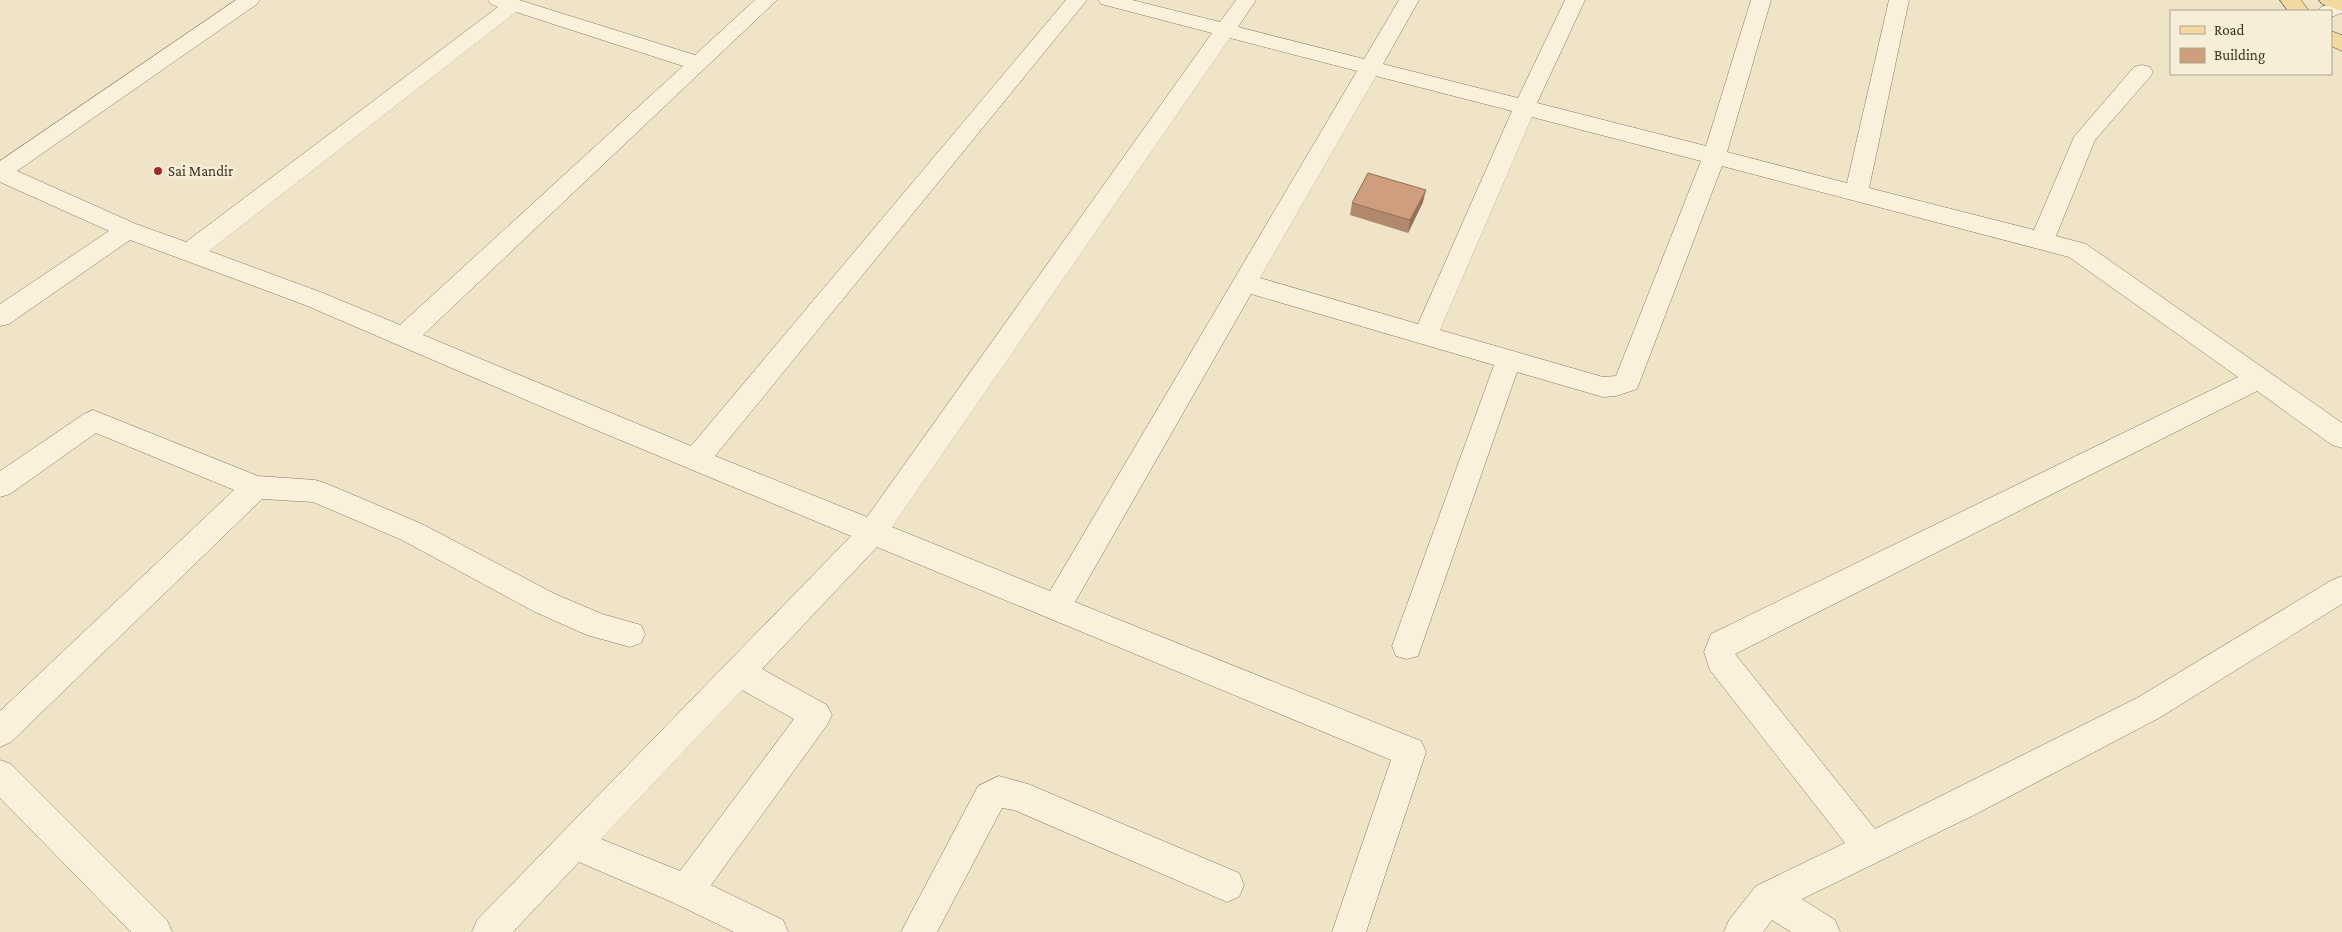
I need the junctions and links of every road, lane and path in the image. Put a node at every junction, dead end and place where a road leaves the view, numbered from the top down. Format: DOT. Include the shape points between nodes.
graph roads {
  1 [pos="250,0"];
  2 [pos="767,0"];
  3 [pos="1077,0"];
  4 [pos="1108,0"];
  5 [pos="1246,0"];
  6 [pos="1409,0"];
  7 [pos="1575,0"];
  8 [pos="1761,0"];
  9 [pos="1899,0"];
  10 [pos="2290,0"];
  11 [pos="2329,0"];
  12 [pos="505,2"];
  13 [pos="2342,5"];
  14 [pos="2298,10"];
  15 [pos="2330,10"];
  16 [pos="1226,30"];
  17 [pos="699,64"];
  18 [pos="1372,67"];
  19 [pos="2142,72"];
  20 [pos="1525,106"];
  21 [pos="1714,156"];
  22 [pos="0,173"];
  23 [pos="1856,193"];
  24 [pos="128,230"];
  25 [pos="2042,241"];
  26 [pos="189,253"];
  27 [pos="1246,283"];
  28 [pos="0,317"];
  29 [pos="1426,334"];
  30 [pos="403,338"];
  31 [pos="1508,359"];
  32 [pos="2257,378"];
  33 [pos="2342,437"];
  34 [pos="696,460"];
  35 [pos="0,486"];
  36 [pos="256,486"];
  37 [pos="872,533"];
  38 [pos="2342,589"];
  39 [pos="1056,608"];
  40 [pos="630,634"];
  41 [pos="1407,646"];
  42 [pos="739,672"];
  43 [pos="0,732"];
  44 [pos="0,775"];
  45 [pos="574,844"];
  46 [pos="1870,849"];
  47 [pos="1227,885"];
  48 [pos="686,892"];
  49 [pos="1768,898"];
  50 [pos="155,932"];
  51 [pos="489,932"];
  52 [pos="771,932"];
  53 [pos="918,932"];
  54 [pos="1349,932"];
  55 [pos="1742,932"];
  56 [pos="1823,932"];
  1 -- 22 [label="street"];
  2 -- 17 [label="street"];
  3 -- 34 [label="street"];
  4 -- 16 [label="street"];
  5 -- 16 [label="street"];
  6 -- 18 [label="street"];
  7 -- 20 [label="street"];
  8 -- 21 [label="street"];
  9 -- 23 [label="street"];
  10 -- 14 [label="main road"];
  11 -- 13 [label="main road"];
  12 -- 17 [label="street"];
  12 -- 26 [label="street"];
  13 -- 15 [label="street"];
  16 -- 18 [label="street"];
  16 -- 37 [label="street"];
  17 -- 30 [label="street"];
  18 -- 20 [label="street"];
  18 -- 27 [label="street"];
  19 -- 25 [label="street" via="2085,137"];
  20 -- 21 [label="street"];
  20 -- 29 [label="street"];
  21 -- 23 [label="street"];
  21 -- 31 [label="street" via="1628,382 1603,387"];
  22 -- 24 [label="street"];
  23 -- 25 [label="street"];
  24 -- 26 [label="street"];
  24 -- 28 [label="street"];
  25 -- 32 [label="street" via="2078,250"];
  26 -- 30 [label="street" via="314,299"];
  27 -- 29 [label="street"];
  27 -- 39 [label="street"];
  29 -- 31 [label="street"];
  30 -- 34 [label="street"];
  31 -- 41 [label="street"];
  32 -- 33 [label="street"];
  32 -- 46 [label="street" via="1722,644 1721,660"];
  34 -- 37 [label="street"];
  35 -- 36 [label="street" via="94,420"];
  36 -- 40 [label="street" via="315,491 412,532 545,602 598,626"];
  36 -- 43 [label="street"];
  37 -- 39 [label="street"];
  37 -- 42 [label="street"];
  38 -- 46 [label="street" via="2148,708"];
  39 -- 54 [label="street" via="1410,752"];
  42 -- 45 [label="street"];
  42 -- 48 [label="street" via="816,715"];
  44 -- 50 [label="street"];
  45 -- 48 [label="street"];
  45 -- 51 [label="street"];
  46 -- 49 [label="street"];
  47 -- 53 [label="street" via="1016,795 999,792 990,797"];
  48 -- 52 [label="street"];
  49 -- 55 [label="street"];
  49 -- 56 [label="street"];
}
